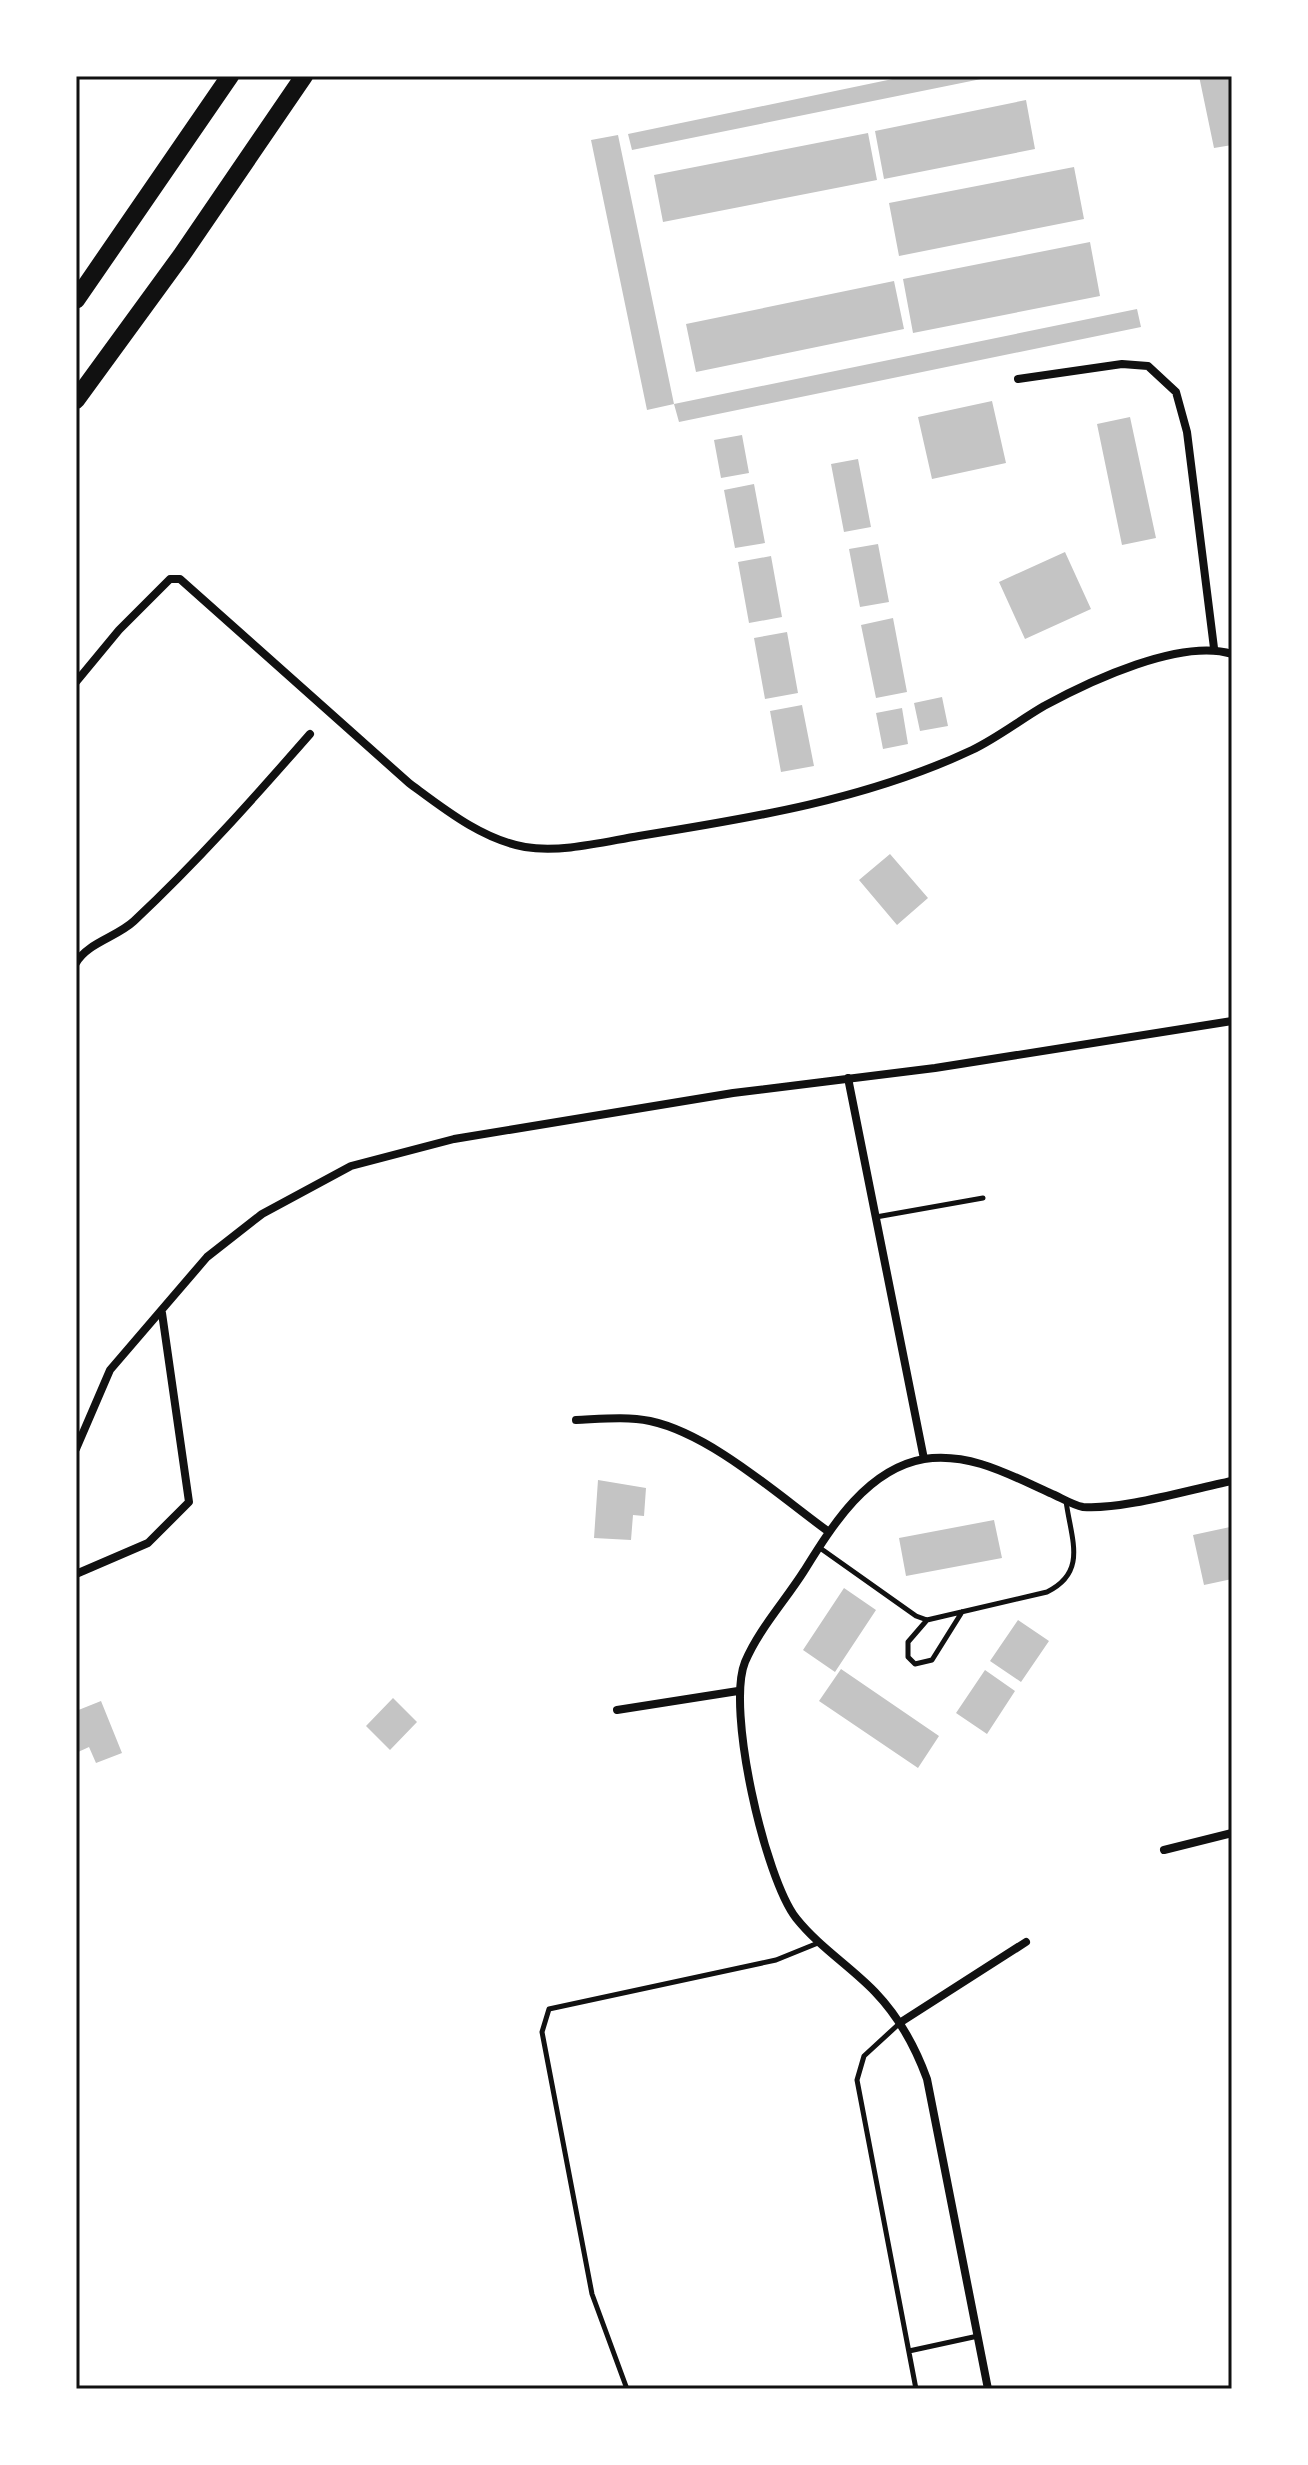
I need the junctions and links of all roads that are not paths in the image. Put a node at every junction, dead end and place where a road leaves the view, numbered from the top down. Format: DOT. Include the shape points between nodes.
graph roads {
  1 [pos="230,76"];
  2 [pos="304,76"];
  3 [pos="76,300"];
  4 [pos="1018,379"];
  5 [pos="76,400"];
  6 [pos="1214,648"];
  7 [pos="1232,654"];
  8 [pos="76,682"];
  9 [pos="310,734"];
  10 [pos="79,951"];
  11 [pos="76,963"];
  12 [pos="1232,1021"];
  13 [pos="848,1078"];
  14 [pos="983,1198"];
  15 [pos="876,1217"];
  16 [pos="162,1313"];
  17 [pos="576,1420"];
  18 [pos="76,1449"];
  19 [pos="924,1459"];
  20 [pos="1232,1481"];
  21 [pos="1066,1500"];
  22 [pos="829,1532"];
  23 [pos="818,1547"];
  24 [pos="76,1574"];
  25 [pos="963,1612"];
  26 [pos="927,1620"];
  27 [pos="738,1691"];
  28 [pos="617,1710"];
  29 [pos="1232,1833"];
  30 [pos="1164,1850"];
  31 [pos="1026,1942"];
  32 [pos="818,1943"];
  33 [pos="901,2022"];
  34 [pos="978,2336"];
  35 [pos="909,2351"];
  36 [pos="627,2389"];
  37 [pos="916,2389"];
  38 [pos="988,2389"];
  1 -- 3 [label="highway"];
  2 -- 5 [label="highway"];
  4 -- 6 [label="street" via="1122,364 1148,366 1176,392 1187,432"];
  6 -- 7 [label="street"];
  6 -- 8 [label="street" via="1143,661 1046,705 976,748 854,794 572,847 525,847 485,833 432,800 180,579 170,579"];
  9 -- 10 [label="street" via="206,853 121,934"];
  10 -- 11 [label="street"];
  12 -- 13 [label="street"];
  13 -- 15 [label="street"];
  13 -- 16 [label="street" via="454,1139 351,1166 262,1214 218,1248"];
  14 -- 15 [label="lane"];
  15 -- 19 [label="street"];
  16 -- 18 [label="street" via="110,1370"];
  16 -- 24 [label="street" via="189,1502 148,1543"];
  17 -- 22 [label="street" via="667,1426 721,1456"];
  19 -- 21 [label="street" via="958,1458 988,1465"];
  19 -- 22 [label="street" via="882,1477"];
  20 -- 21 [label="street" via="1109,1505 1084,1507"];
  21 -- 25 [label="lane" via="1071,1577 1047,1592"];
  22 -- 23 [label="street"];
  23 -- 26 [label="lane"];
  23 -- 27 [label="street" via="757,1640"];
  25 -- 26 [label="lane"];
  25 -- 26 [label="lane" via="932,1660 915,1664 908,1657 908,1642"];
  27 -- 28 [label="street"];
  27 -- 32 [label="street" via="769,1861 777,1885"];
  29 -- 30 [label="street"];
  31 -- 33 [label="street"];
  32 -- 33 [label="street"];
  32 -- 36 [label="lane" via="776,1960 549,2009 542,2032 592,2294"];
  33 -- 34 [label="street" via="914,2045 937,2117"];
  33 -- 35 [label="lane" via="864,2056 857,2080"];
  34 -- 35 [label="lane"];
  34 -- 38 [label="street"];
  35 -- 37 [label="lane"];
}
